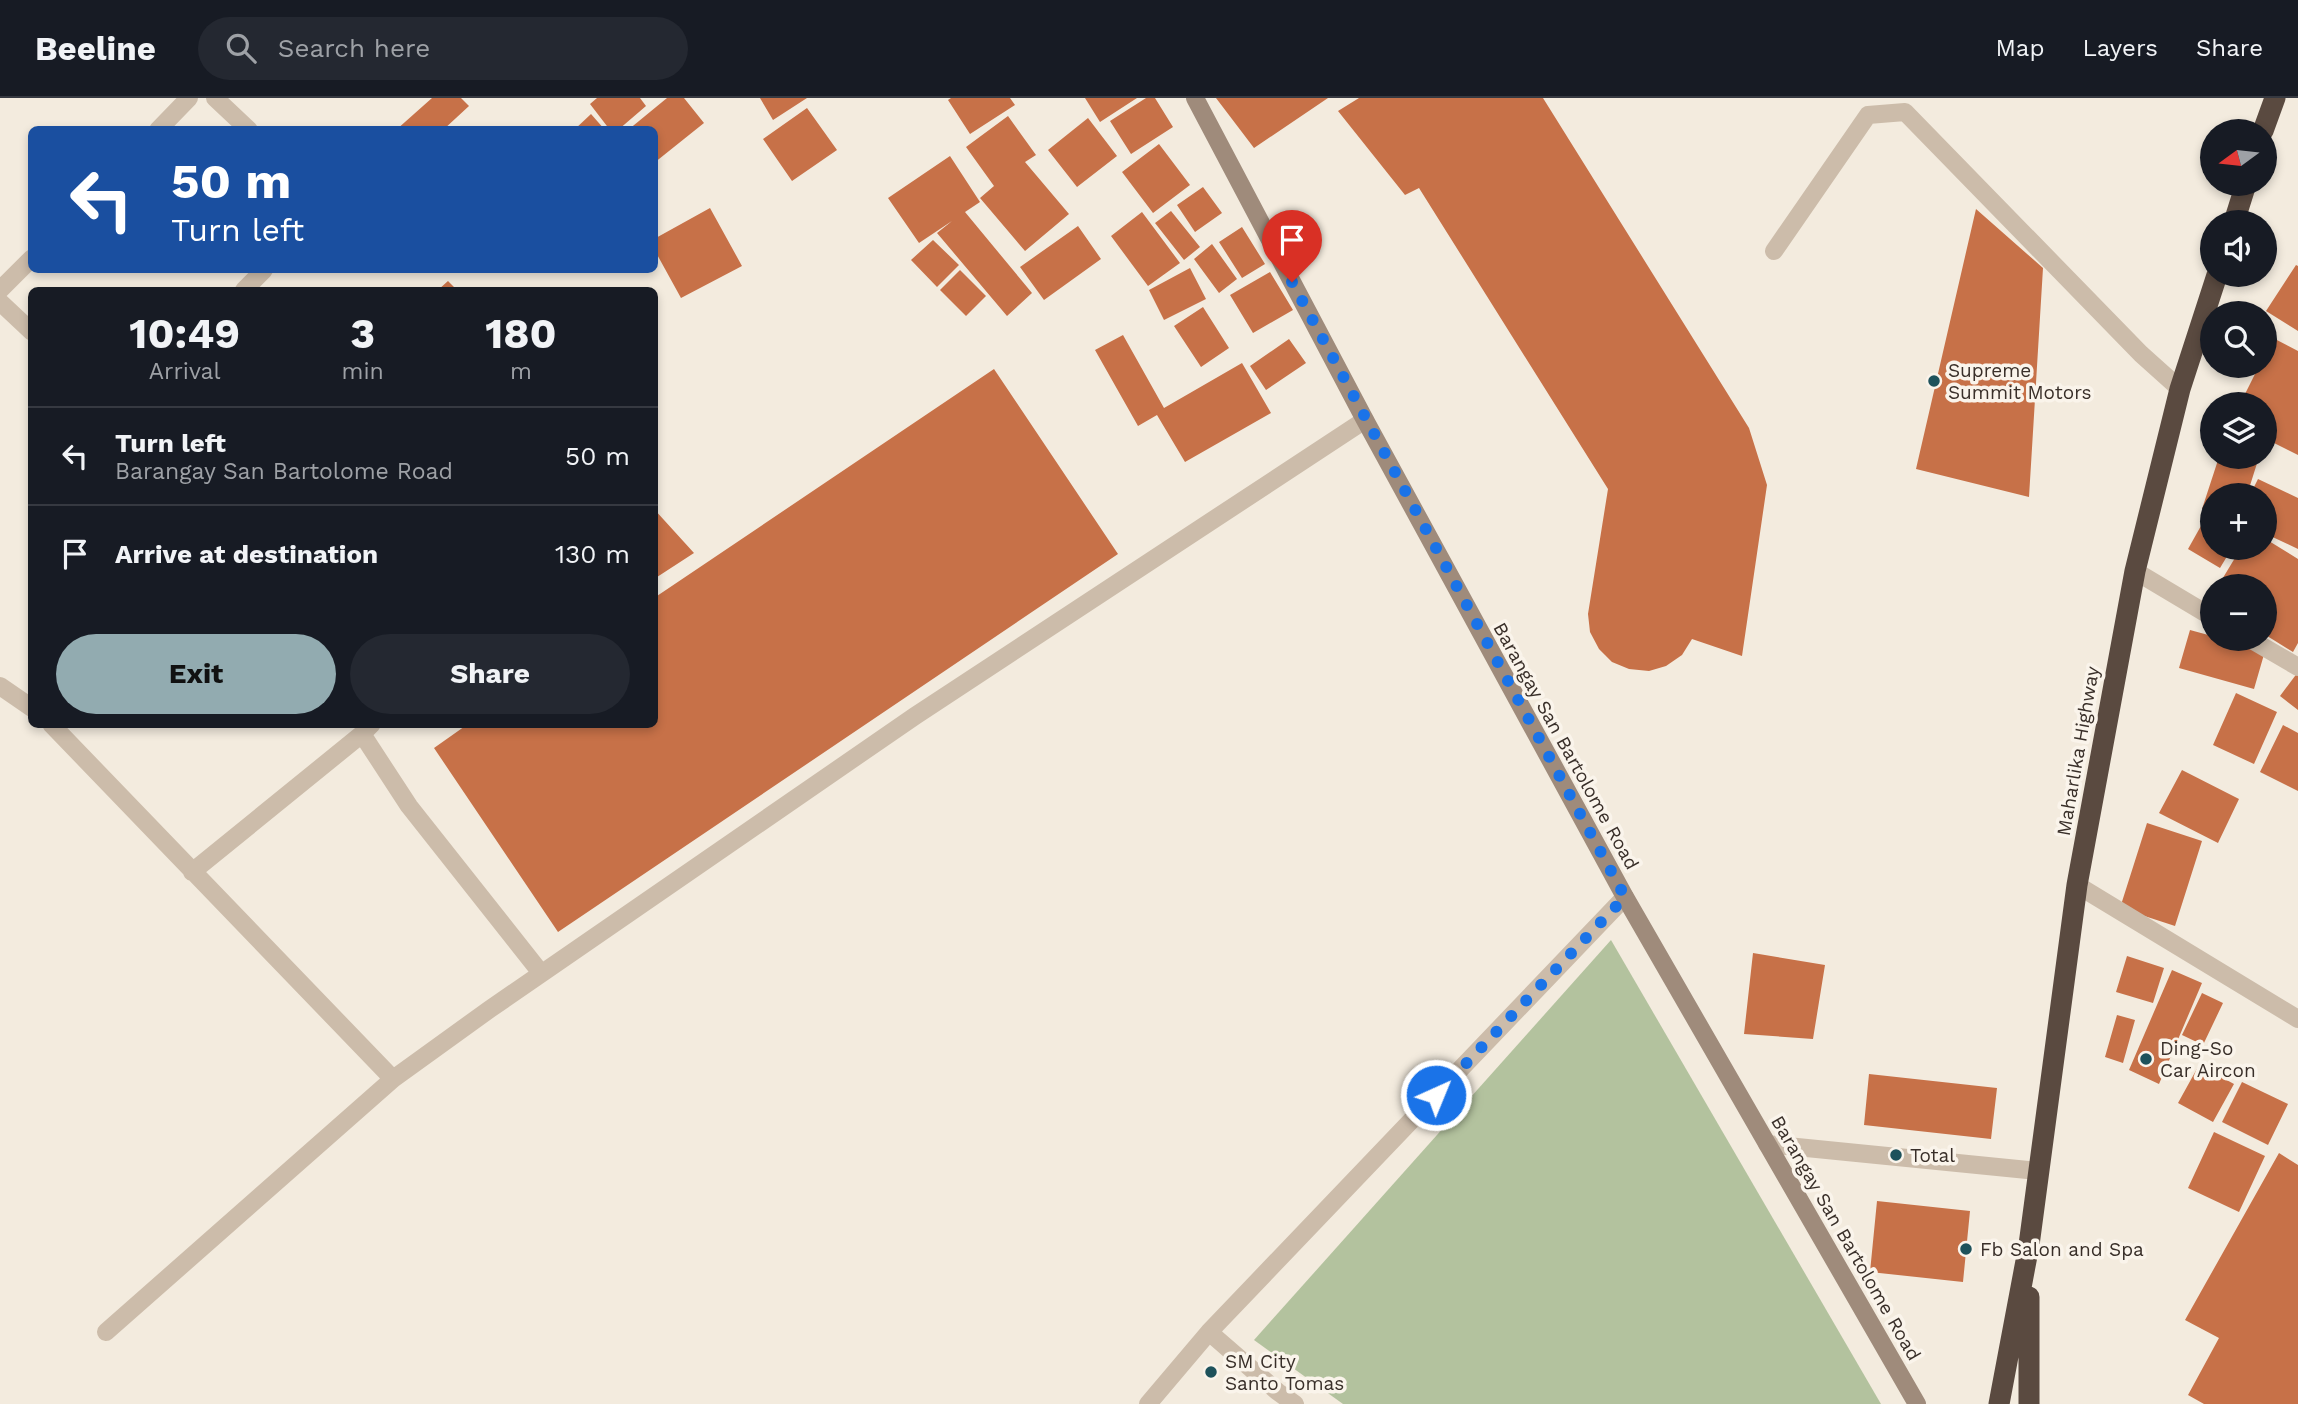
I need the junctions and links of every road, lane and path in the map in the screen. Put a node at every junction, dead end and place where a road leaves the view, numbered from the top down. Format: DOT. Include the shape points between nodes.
graph roads {
  1 [pos="189,98"];
  2 [pos="215,98"];
  3 [pos="1195,98"];
  4 [pos="2275,98"];
  5 [pos="2267,119"];
  6 [pos="162,126"];
  7 [pos="245,126"];
  8 [pos="1774,251"];
  9 [pos="28,262"];
  10 [pos="261,273"];
  11 [pos="247,287"];
  12 [pos="2213,287"];
  13 [pos="0,290"];
  14 [pos="0,302"];
  15 [pos="28,328"];
  16 [pos="2180,389"];
  17 [pos="1365,420"];
  18 [pos="2135,571"];
  19 [pos="2200,610"];
  20 [pos="2271,651"];
  21 [pos="2298,667"];
  22 [pos="0,686"];
  23 [pos="28,705"];
  24 [pos="55,728"];
  25 [pos="367,729"];
  26 [pos="192,872"];
  27 [pos="2077,885"];
  28 [pos="1625,897"];
  29 [pos="541,973"];
  30 [pos="2298,1019"];
  31 [pos="393,1079"];
  32 [pos="1768,1144"];
  33 [pos="2039,1171"];
  34 [pos="2029,1245"];
  35 [pos="106,1332"];
  36 [pos="1209,1332"];
  37 [pos="1148,1404"];
  38 [pos="1295,1404"];
  39 [pos="1917,1404"];
  40 [pos="1999,1404"];
  41 [pos="2029,1404"];
  1 -- 6 [label="street"];
  2 -- 7 [label="street"];
  3 -- 17 [label="street, Barangay San Bartolome Road"];
  4 -- 5 [label="highway"];
  8 -- 16 [label="street" via="1868,115 1905,112"];
  9 -- 13 [label="street"];
  10 -- 11 [label="street"];
  12 -- 16 [label="highway, Maharlika Highway"];
  14 -- 15 [label="street"];
  16 -- 18 [label="highway, Maharlika Highway"];
  17 -- 28 [label="street, Barangay San Bartolome Road"];
  17 -- 29 [label="street" via="915,716"];
  18 -- 19 [label="street"];
  18 -- 27 [label="highway, Maharlika Highway"];
  20 -- 21 [label="street"];
  22 -- 23 [label="street"];
  24 -- 26 [label="street"];
  25 -- 26 [label="street"];
  25 -- 29 [label="street" via="409,806"];
  26 -- 31 [label="street"];
  27 -- 30 [label="street"];
  27 -- 33 [label="highway, Maharlika Highway"];
  28 -- 32 [label="street, Barangay San Bartolome Road"];
  28 -- 36 [label="street"];
  29 -- 31 [label="street"];
  31 -- 35 [label="street"];
  32 -- 33 [label="street"];
  32 -- 39 [label="street, Barangay San Bartolome Road"];
  33 -- 34 [label="highway, Maharlika Highway"];
  34 -- 40 [label="highway, Maharlika Highway"];
  34 -- 41 [label="highway, Maharlika Highway"];
  36 -- 37 [label="street"];
  36 -- 38 [label="street"];
}
